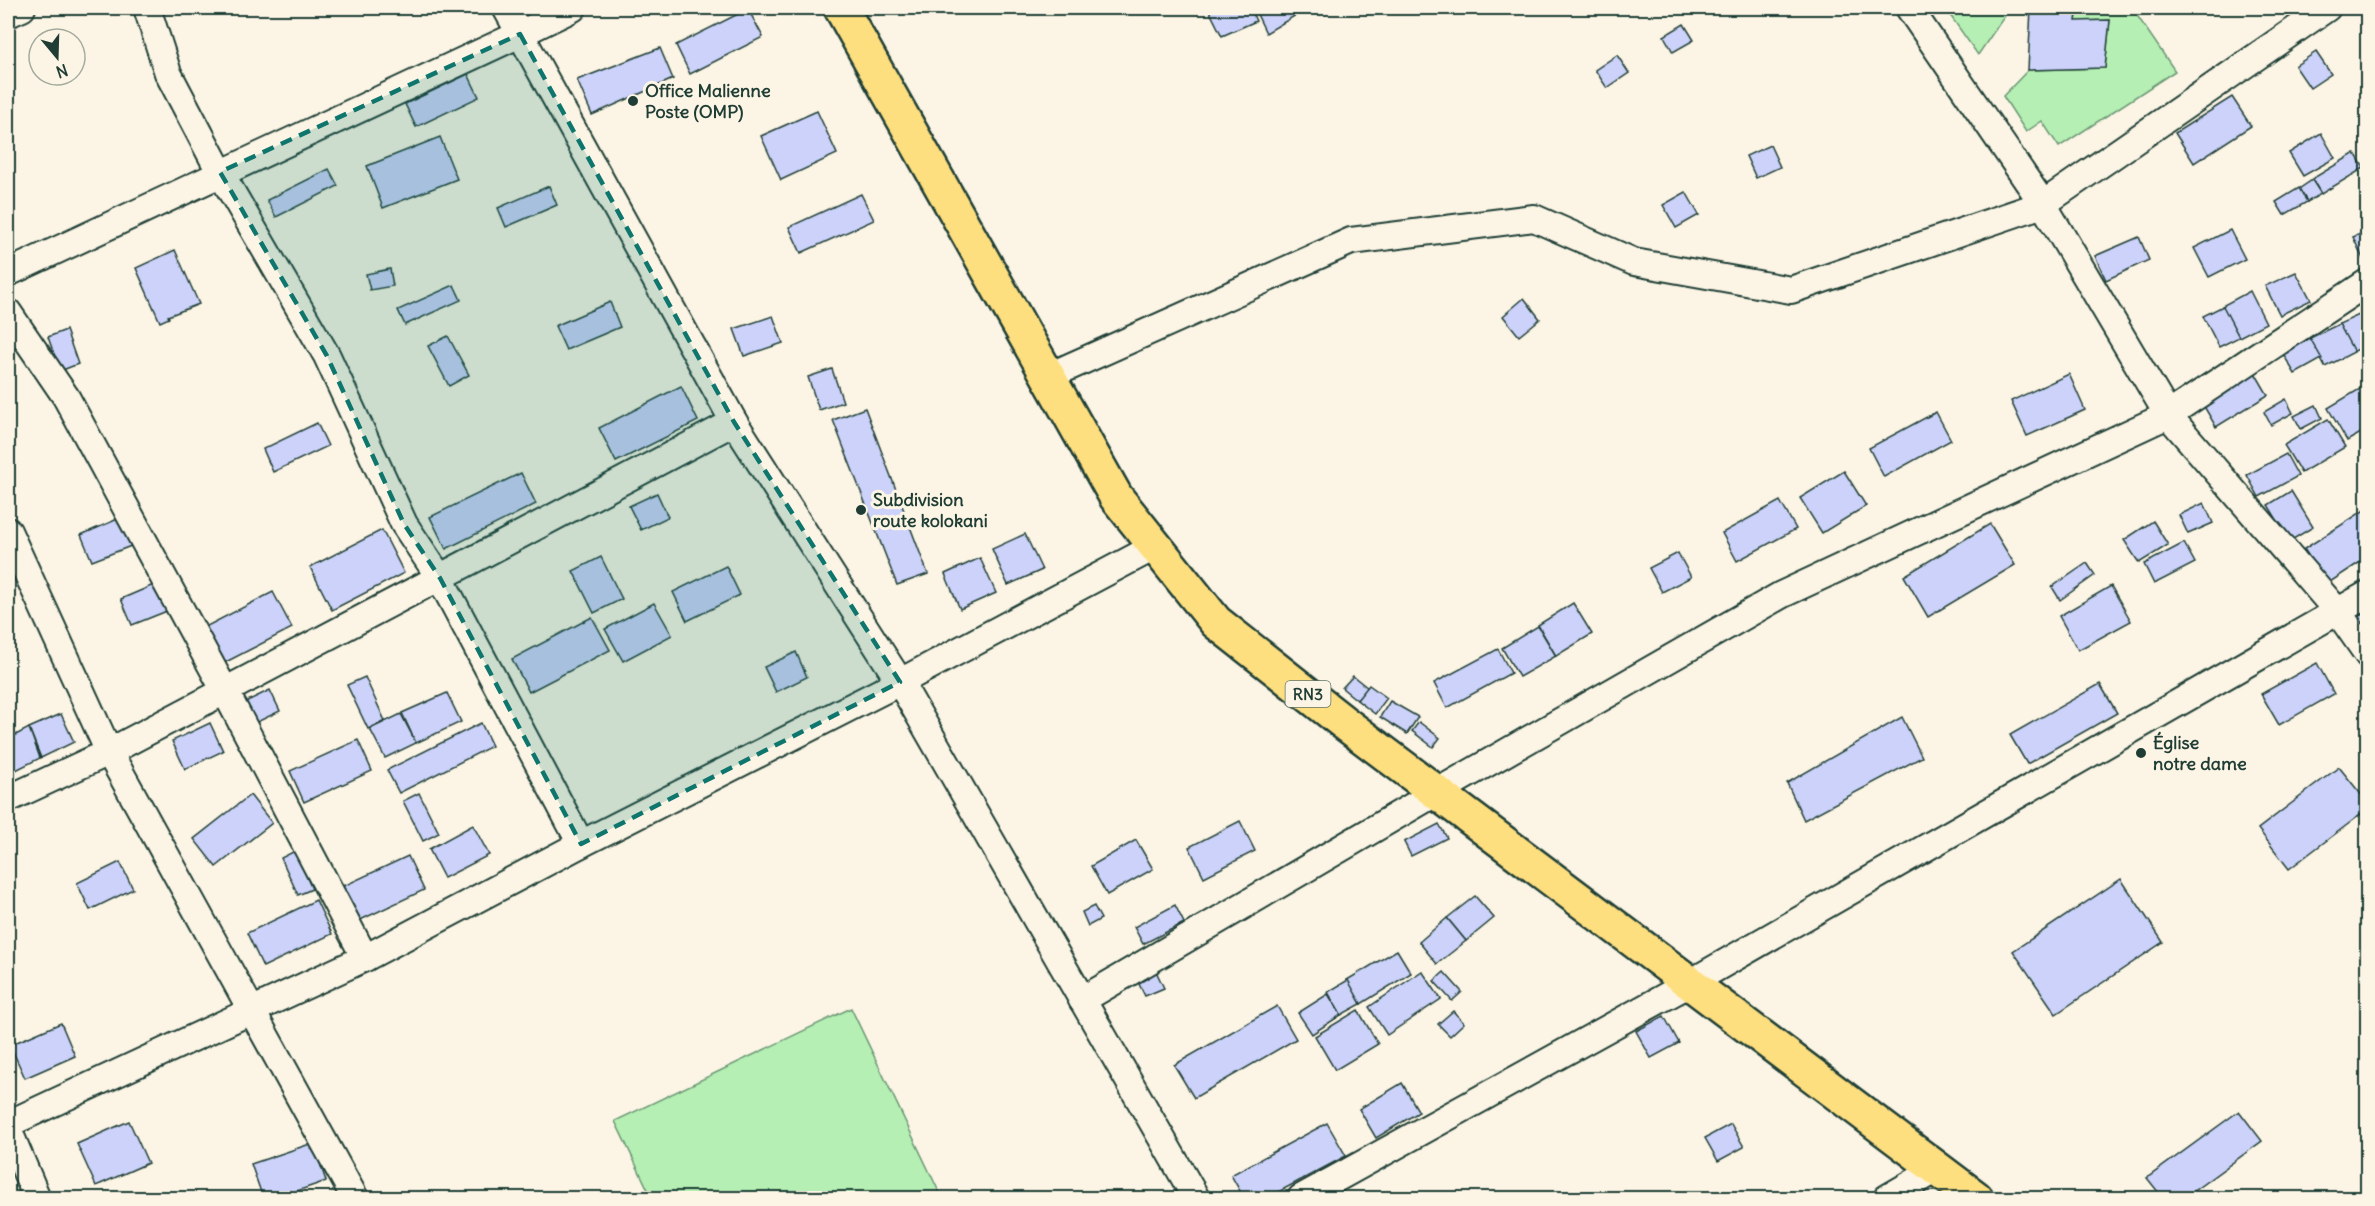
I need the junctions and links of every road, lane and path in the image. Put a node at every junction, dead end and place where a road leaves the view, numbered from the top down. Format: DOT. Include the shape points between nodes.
graph roads {
  1 [pos="22,8"];
  2 [pos="147,8"];
  3 [pos="506,8"];
  4 [pos="573,8"];
  5 [pos="841,8"];
  6 [pos="1909,8"];
  7 [pos="2328,8"];
  8 [pos="8,14"];
  9 [pos="520,34"];
  10 [pos="220,172"];
  11 [pos="2043,204"];
  12 [pos="8,273"];
  13 [pos="2367,282"];
  14 [pos="8,312"];
  15 [pos="1049,376"];
  16 [pos="2168,415"];
  17 [pos="734,422"];
  18 [pos="8,531"];
  19 [pos="1156,546"];
  20 [pos="440,578"];
  21 [pos="2367,594"];
  22 [pos="2338,612"];
  23 [pos="2367,655"];
  24 [pos="900,682"];
  25 [pos="225,691"];
  26 [pos="109,752"];
  27 [pos="1437,792"];
  28 [pos="8,799"];
  29 [pos="581,844"];
  30 [pos="365,958"];
  31 [pos="1690,983"];
  32 [pos="1082,1000"];
  33 [pos="252,1010"];
  34 [pos="8,1124"];
  35 [pos="8,1130"];
  36 [pos="1937,1169"];
  37 [pos="37,1198"];
  38 [pos="355,1198"];
  39 [pos="1196,1198"];
  40 [pos="1301,1198"];
  41 [pos="1887,1198"];
  42 [pos="1976,1198"];
  1 -- 8 [label="street"];
  2 -- 10 [label="street" via="168,73"];
  3 -- 9 [label="street"];
  4 -- 9 [label="street"];
  5 -- 15 [label="highway, RN3"];
  6 -- 11 [label="street"];
  7 -- 11 [label="street"];
  9 -- 10 [label="street"];
  9 -- 17 [label="street"];
  10 -- 12 [label="street"];
  10 -- 20 [label="street" via="327,356 404,524"];
  11 -- 15 [label="street" via="1791,290 1634,262 1534,218 1351,241"];
  11 -- 16 [label="street"];
  13 -- 16 [label="street"];
  14 -- 25 [label="street" via="66,397"];
  15 -- 19 [label="highway, RN3" via="1116,496"];
  16 -- 22 [label="street"];
  16 -- 27 [label="street" via="1782,596"];
  17 -- 20 [label="street"];
  17 -- 24 [label="street"];
  18 -- 26 [label="street"];
  19 -- 24 [label="street"];
  19 -- 27 [label="highway, RN3" via="1216,622"];
  20 -- 25 [label="street"];
  20 -- 29 [label="street"];
  21 -- 22 [label="street"];
  22 -- 23 [label="street"];
  22 -- 31 [label="street"];
  24 -- 29 [label="street"];
  24 -- 32 [label="street"];
  25 -- 26 [label="street"];
  25 -- 30 [label="street"];
  26 -- 28 [label="street"];
  26 -- 33 [label="street"];
  27 -- 31 [label="highway, RN3"];
  27 -- 32 [label="street"];
  29 -- 30 [label="street"];
  30 -- 33 [label="street"];
  31 -- 36 [label="highway, RN3"];
  31 -- 40 [label="street"];
  32 -- 39 [label="street"];
  33 -- 34 [label="street"];
  33 -- 38 [label="street"];
  35 -- 37 [label="street"];
  36 -- 41 [label="street"];
  36 -- 42 [label="highway, RN3"];
}
